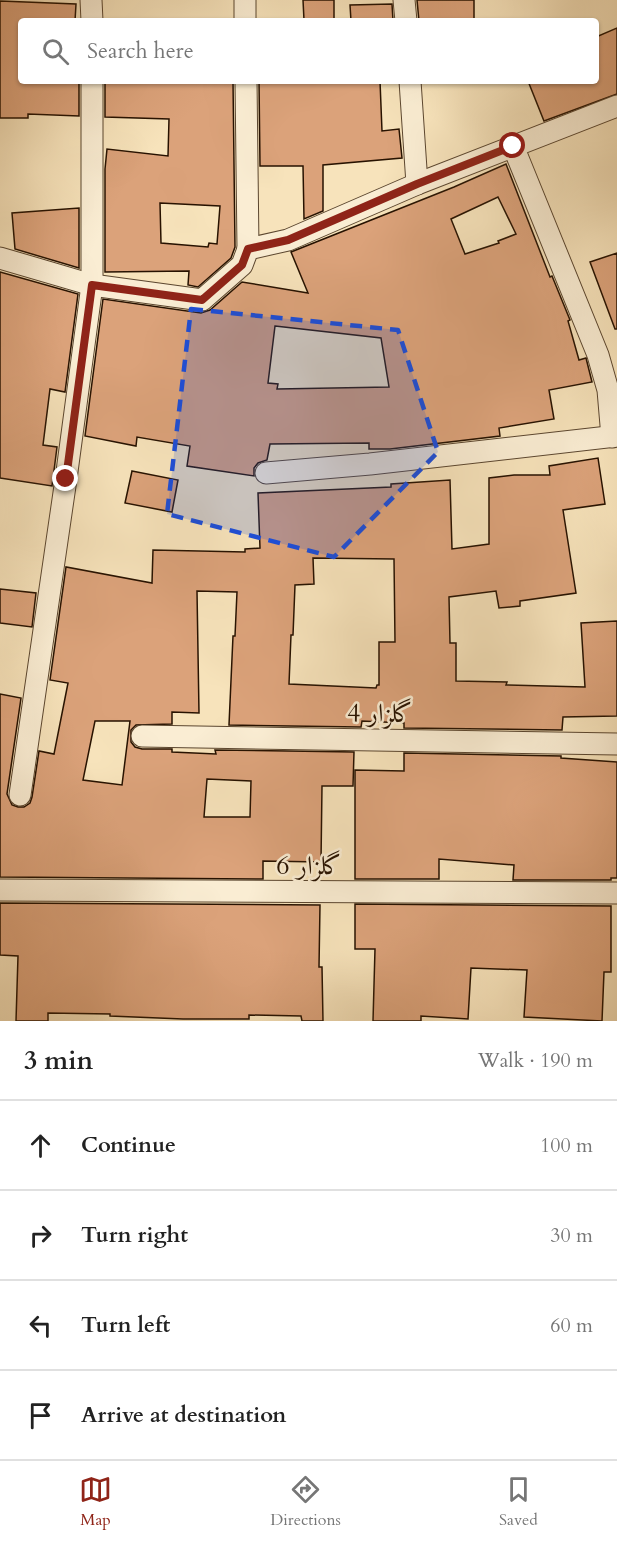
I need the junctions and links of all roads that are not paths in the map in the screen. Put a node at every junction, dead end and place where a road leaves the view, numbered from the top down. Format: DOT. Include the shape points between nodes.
graph roads {
  1 [pos="92,0"];
  2 [pos="245,0"];
  3 [pos="404,0"];
  4 [pos="92,18"];
  5 [pos="245,18"];
  6 [pos="405,18"];
  7 [pos="92,84"];
  8 [pos="246,84"];
  9 [pos="410,84"];
  10 [pos="617,106"];
  11 [pos="513,146"];
  12 [pos="417,184"];
  13 [pos="248,249"];
  14 [pos="0,258"];
  15 [pos="92,285"];
  16 [pos="614,437"];
  17 [pos="266,473"];
  18 [pos="142,736"];
  19 [pos="617,744"];
  20 [pos="20,795"];
  21 [pos="0,891"];
  22 [pos="617,893"];
  1 -- 4 [label="street"];
  2 -- 5 [label="street"];
  3 -- 6 [label="street"];
  7 -- 15 [label="street"];
  8 -- 13 [label="street"];
  9 -- 12 [label="street"];
  10 -- 11 [label="street"];
  11 -- 12 [label="street"];
  11 -- 16 [label="street" via="598,355 608,390"];
  12 -- 13 [label="street" via="288,240"];
  13 -- 15 [label="street" via="242,265 202,300"];
  14 -- 15 [label="street"];
  15 -- 20 [label="street"];
  16 -- 17 [label="street"];
  18 -- 19 [label="street, گلزار 4"];
  21 -- 22 [label="street, گلزار 6"];
}
